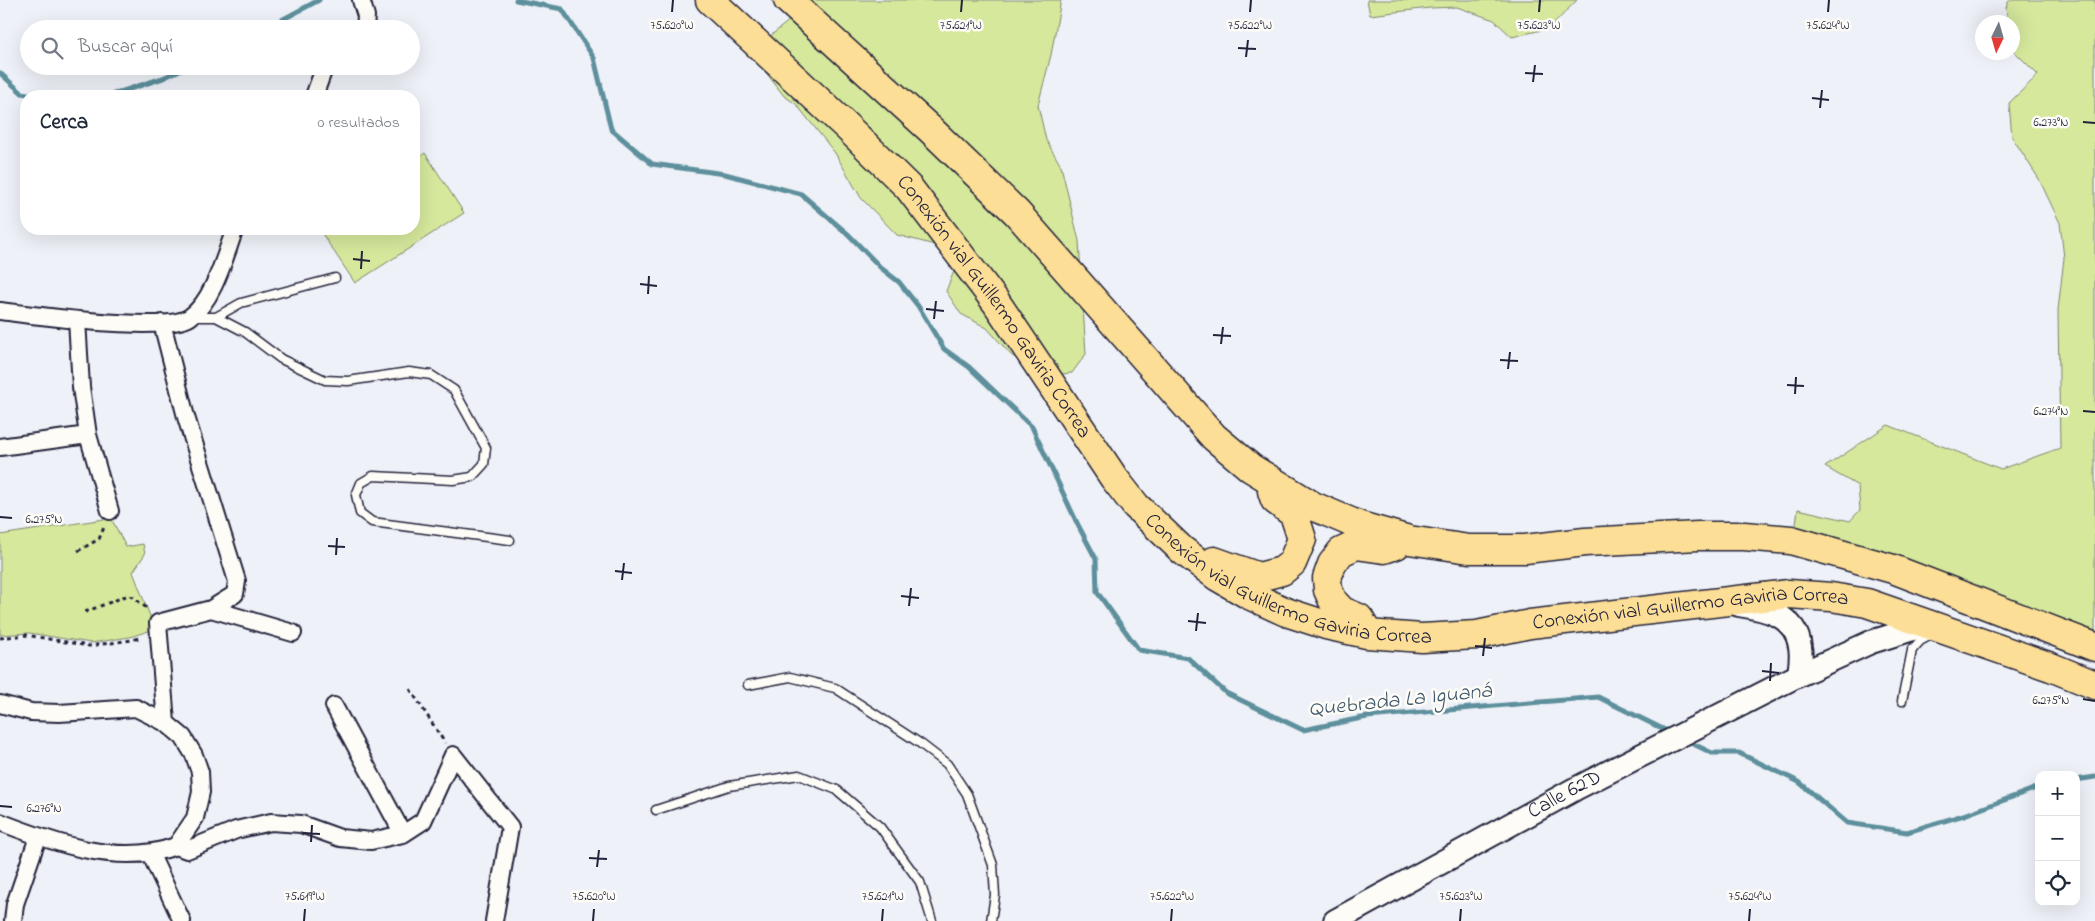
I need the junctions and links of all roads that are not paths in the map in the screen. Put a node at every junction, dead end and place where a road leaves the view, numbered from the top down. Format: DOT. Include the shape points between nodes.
graph roads {
  1 [pos="361,0"];
  2 [pos="710,0"];
  3 [pos="788,0"];
  4 [pos="366,20"];
  5 [pos="322,75"];
  6 [pos="316,90"];
  7 [pos="233,235"];
  8 [pos="335,278"];
  9 [pos="0,311"];
  10 [pos="216,317"];
  11 [pos="190,318"];
  12 [pos="77,320"];
  13 [pos="162,323"];
  14 [pos="88,435"];
  15 [pos="0,447"];
  16 [pos="1269,480"];
  17 [pos="110,511"];
  18 [pos="510,540"];
  19 [pos="1409,540"];
  20 [pos="1182,550"];
  21 [pos="1716,601"];
  22 [pos="211,609"];
  23 [pos="1936,626"];
  24 [pos="293,633"];
  25 [pos="1367,634"];
  26 [pos="2095,647"];
  27 [pos="1793,678"];
  28 [pos="748,685"];
  29 [pos="2095,685"];
  30 [pos="1902,701"];
  31 [pos="0,704"];
  32 [pos="334,706"];
  33 [pos="166,723"];
  34 [pos="656,810"];
  35 [pos="0,822"];
  36 [pos="403,834"];
  37 [pos="38,837"];
  38 [pos="176,846"];
  39 [pos="150,853"];
  40 [pos="13,921"];
  41 [pos="182,921"];
  42 [pos="494,921"];
  43 [pos="932,921"];
  44 [pos="991,921"];
  45 [pos="1335,921"];
  1 -- 4 [label="street"];
  2 -- 20 [label="highway, Conexión vial Guillermo Gaviria Correa" via="909,188 996,302 1114,478 1136,506"];
  3 -- 16 [label="highway" via="1017,213 1214,437"];
  5 -- 6 [label="street"];
  7 -- 11 [label="street" via="214,284"];
  8 -- 10 [label="lane" via="241,303"];
  9 -- 12 [label="street"];
  10 -- 11 [label="lane"];
  10 -- 18 [label="lane" via="245,332 280,359 325,380 348,381 409,372 431,375 454,390 486,448 484,464 472,477 453,480 373,476 361,483 356,495 360,513 372,522"];
  11 -- 13 [label="street"];
  12 -- 13 [label="street"];
  12 -- 14 [label="street"];
  13 -- 22 [label="street" via="186,417 237,581 234,594"];
  14 -- 15 [label="street"];
  14 -- 17 [label="street"];
  16 -- 19 [label="highway" via="1313,506 1360,526"];
  16 -- 20 [label="highway" via="1275,500 1294,514 1302,539 1292,563 1282,571 1259,577"];
  19 -- 25 [label="highway" via="1384,549 1356,545 1341,552 1332,564 1327,578 1333,601 1342,611 1359,618"];
  19 -- 26 [label="highway" via="1469,549 1525,549 1698,536 1791,540 1893,569"];
  20 -- 25 [label="highway, Conexión vial Guillermo Gaviria Correa" via="1218,577 1286,612"];
  21 -- 23 [label="highway, Conexión vial Guillermo Gaviria Correa" via="1789,594 1831,597 1866,603"];
  21 -- 25 [label="highway, Conexión vial Guillermo Gaviria Correa" via="1530,624 1477,635 1422,638"];
  21 -- 27 [label="main road" via="1766,609 1784,618 1798,635 1801,648"];
  22 -- 24 [label="street"];
  22 -- 33 [label="street" via="159,627"];
  23 -- 27 [label="main road, Calle 62D" via="1871,642"];
  23 -- 29 [label="highway, Conexión vial Guillermo Gaviria Correa"];
  23 -- 30 [label="lane" via="1912,650"];
  27 -- 45 [label="main road, Calle 62D" via="1576,788"];
  28 -- 44 [label="lane" via="790,676 835,688 947,764 967,794 993,865 995,895"];
  31 -- 33 [label="street" via="32,712 59,713 136,708"];
  32 -- 36 [label="street"];
  33 -- 38 [label="street" via="183,737 200,772 201,792 195,818"];
  34 -- 43 [label="lane" via="729,786 799,776 837,790 880,827 920,882"];
  35 -- 37 [label="street"];
  36 -- 38 [label="street" via="371,842 340,838 301,824 271,822 236,830 187,850"];
  36 -- 42 [label="street" via="422,821 453,755 510,827"];
  37 -- 39 [label="street" via="106,852"];
  37 -- 40 [label="street" via="15,904"];
  38 -- 39 [label="street"];
  39 -- 41 [label="street"];
}
